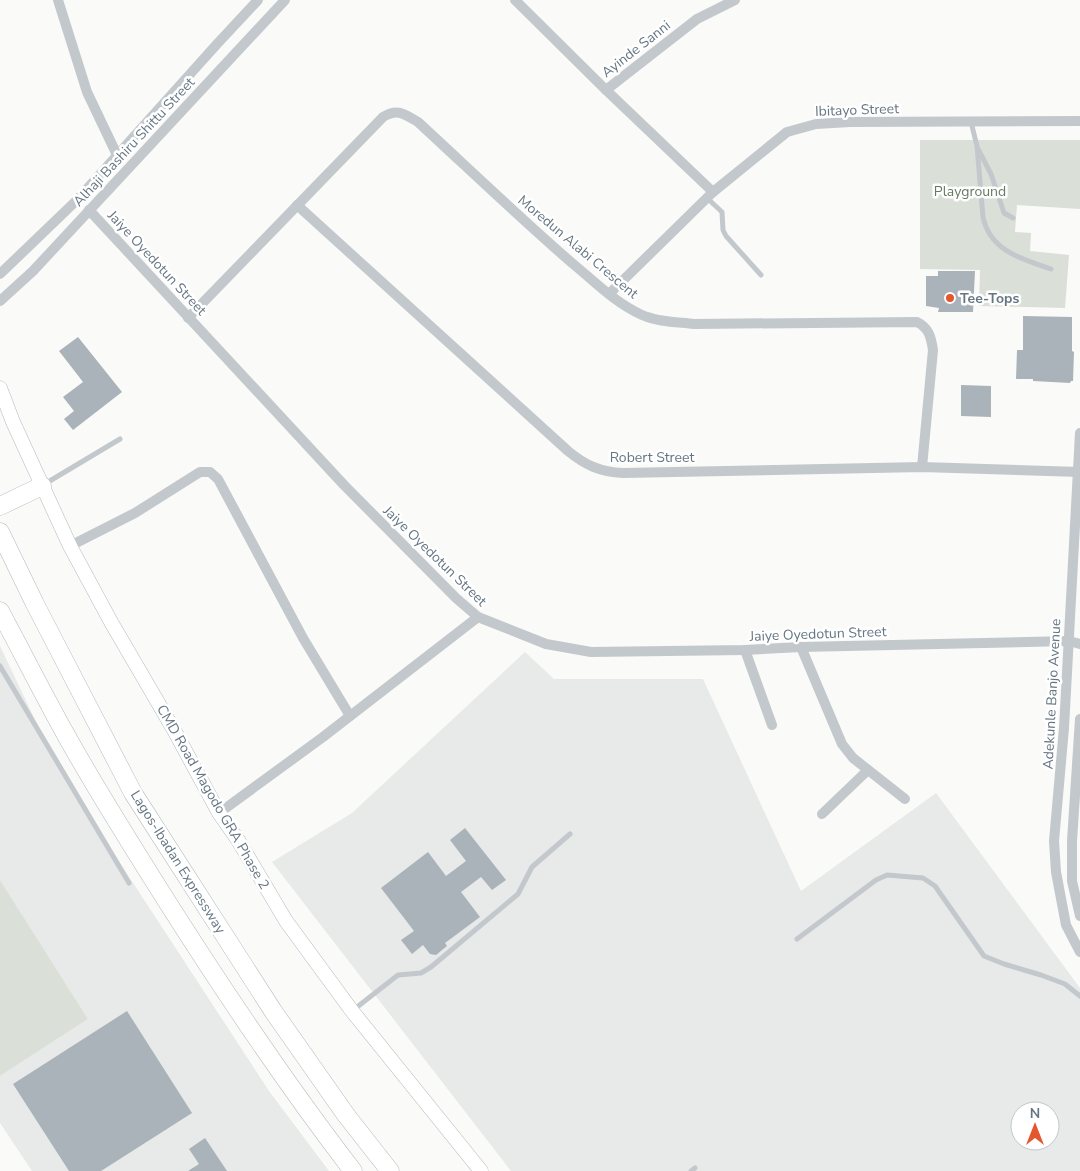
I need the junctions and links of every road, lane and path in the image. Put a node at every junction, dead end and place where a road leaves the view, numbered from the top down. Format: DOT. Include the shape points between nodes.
graph roads {
  1 [pos="58,0"];
  2 [pos="258,0"];
  3 [pos="286,0"];
  4 [pos="515,0"];
  5 [pos="735,0"];
  6 [pos="606,90"];
  7 [pos="1080,121"];
  8 [pos="971,122"];
  9 [pos="977,146"];
  10 [pos="117,155"];
  11 [pos="710,195"];
  12 [pos="297,205"];
  13 [pos="89,210"];
  14 [pos="1013,218"];
  15 [pos="28,248"];
  16 [pos="42,260"];
  17 [pos="1051,270"];
  18 [pos="0,274"];
  19 [pos="761,275"];
  20 [pos="609,294"];
  21 [pos="0,300"];
  22 [pos="188,318"];
  23 [pos="0,388"];
  24 [pos="1080,433"];
  25 [pos="120,439"];
  26 [pos="922,467"];
  27 [pos="1079,472"];
  28 [pos="42,486"];
  29 [pos="0,506"];
  30 [pos="0,532"];
  31 [pos="70,546"];
  32 [pos="0,611"];
  33 [pos="478,617"];
  34 [pos="1069,641"];
  35 [pos="1080,644"];
  36 [pos="801,647"];
  37 [pos="745,650"];
  38 [pos="0,666"];
  39 [pos="350,716"];
  40 [pos="1080,719"];
  41 [pos="772,725"];
  42 [pos="868,770"];
  43 [pos="905,799"];
  44 [pos="1077,810"];
  45 [pos="219,813"];
  46 [pos="822,814"];
  47 [pos="570,834"];
  48 [pos="128,883"];
  49 [pos="1080,916"];
  50 [pos="797,939"];
  51 [pos="1080,952"];
  52 [pos="1080,996"];
  53 [pos="352,1011"];
  54 [pos="353,1171"];
  55 [pos="390,1171"];
  56 [pos="481,1171"];
  1 -- 10 [label="street" via="87,92"];
  2 -- 10 [label="street, Alhaji Bashiru Shittu Street"];
  3 -- 13 [label="street, Alhaji Bashiru Shittu Street"];
  4 -- 6 [label="street"];
  5 -- 6 [label="street, Ayinde Sanni" via="697,19"];
  6 -- 11 [label="street"];
  7 -- 8 [label="street, Ibitayo Street"];
  8 -- 9 [label="lane"];
  8 -- 11 [label="street, Ibitayo Street" via="850,122 816,124 787,132"];
  9 -- 14 [label="lane" via="991,174 1004,213"];
  9 -- 17 [label="lane" via="985,228 1010,253"];
  10 -- 15 [label="street, Alhaji Bashiru Shittu Street"];
  11 -- 19 [label="lane" via="724,216 726,236"];
  11 -- 20 [label="street, Ibitayo Street"];
  12 -- 20 [label="street, Moredun Alabi Crescent" via="383,118 392,112 404,114 418,122"];
  12 -- 22 [label="street, Moredun Alabi Crescent"];
  12 -- 26 [label="street, Robert Street" via="589,466 623,473"];
  13 -- 16 [label="street, Alhaji Bashiru Shittu Street"];
  13 -- 22 [label="street, Jaiye Oyedotun Street"];
  15 -- 16 [label="street"];
  15 -- 18 [label="street, Alhaji Bashiru Shittu Street"];
  16 -- 21 [label="street, Alhaji Bashiru Shittu Street"];
  20 -- 26 [label="street, Moredun Alabi Crescent" via="643,316 694,324 917,322 925,326 933,350"];
  22 -- 33 [label="street, Jaiye Oyedotun Street" via="344,485"];
  23 -- 28 [label="street, CMD Road Magodo GRA Phase 2"];
  24 -- 27 [label="street, Adekunle Banjo Avenue"];
  25 -- 28 [label="lane"];
  26 -- 27 [label="street, Robert Street"];
  27 -- 34 [label="street, Adekunle Banjo Avenue"];
  28 -- 29 [label="highway"];
  28 -- 31 [label="street, CMD Road Magodo GRA Phase 2"];
  30 -- 55 [label="highway, Lagos-Ibadan Expressway" via="133,792 273,1011"];
  31 -- 39 [label="street" via="135,513 200,472 210,472 218,479 303,638"];
  31 -- 45 [label="street, CMD Road Magodo GRA Phase 2"];
  32 -- 54 [label="highway" via="66,736 158,886 260,1044"];
  33 -- 37 [label="street, Jaiye Oyedotun Street" via="546,644 591,652"];
  33 -- 39 [label="street"];
  34 -- 35 [label="street, Jaiye Oyedotun Street"];
  34 -- 36 [label="street, Jaiye Oyedotun Street"];
  34 -- 51 [label="street, Adekunle Banjo Avenue" via="1054,841 1066,925"];
  36 -- 37 [label="street, Jaiye Oyedotun Street"];
  36 -- 42 [label="street" via="842,744"];
  37 -- 41 [label="street"];
  38 -- 48 [label="lane"];
  39 -- 45 [label="street"];
  40 -- 44 [label="street, Adekunle Banjo Avenue"];
  42 -- 43 [label="street"];
  42 -- 46 [label="street"];
  44 -- 49 [label="street, Adekunle Banjo Avenue" via="1072,881"];
  45 -- 53 [label="street, CMD Road Magodo GRA Phase 2" via="286,921"];
  47 -- 53 [label="lane" via="532,867 518,894 431,967 421,973 398,975"];
  50 -- 52 [label="lane" via="876,880 887,876 923,878 935,886 984,956 1065,984"];
  53 -- 56 [label="street, CMD Road Magodo GRA Phase 2"];
}
